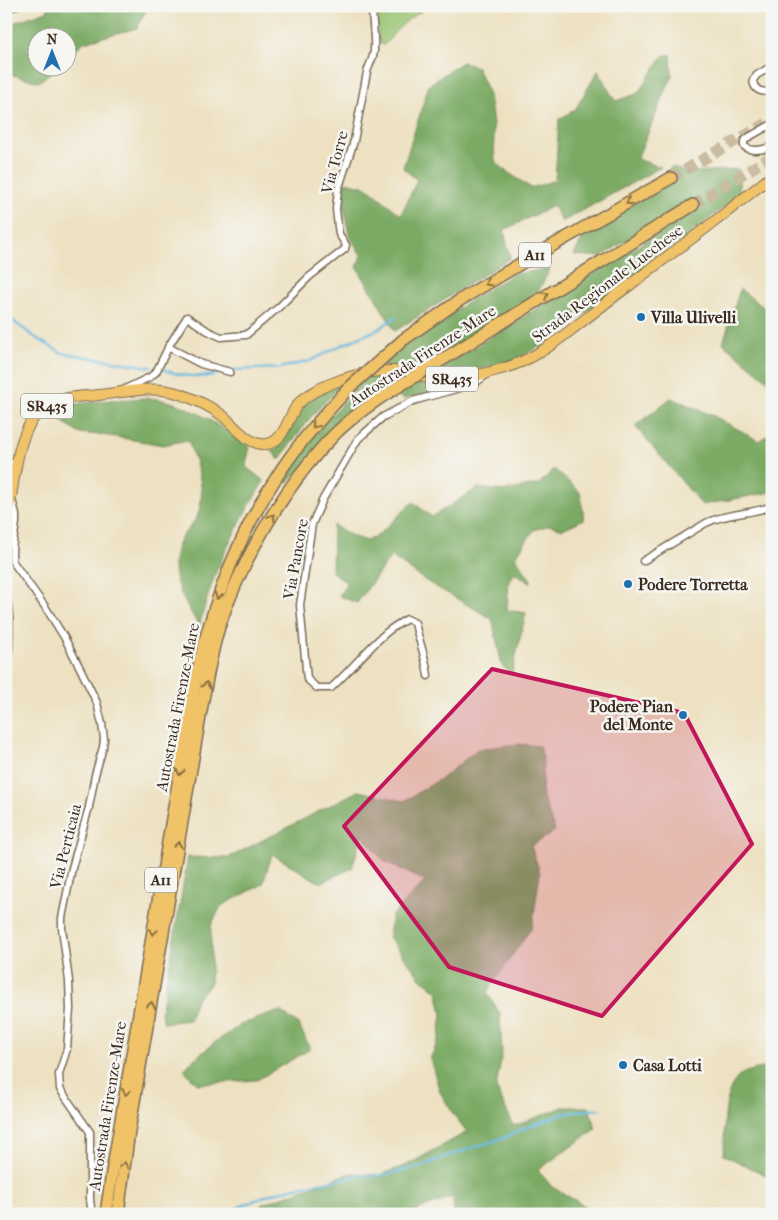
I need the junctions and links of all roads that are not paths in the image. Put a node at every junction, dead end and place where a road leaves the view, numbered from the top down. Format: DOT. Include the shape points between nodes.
graph roads {
  1 [pos="16,6"];
  2 [pos="372,6"];
  3 [pos="6,9"];
  4 [pos="772,66"];
  5 [pos="772,91"];
  6 [pos="772,124"];
  7 [pos="772,147"];
  8 [pos="772,176"];
  9 [pos="671,178"];
  10 [pos="692,205"];
  11 [pos="168,347"];
  12 [pos="230,372"];
  13 [pos="489,372"];
  14 [pos="115,393"];
  15 [pos="6,460"];
  16 [pos="17,468"];
  17 [pos="12,501"];
  18 [pos="772,506"];
  19 [pos="6,521"];
  20 [pos="643,561"];
  21 [pos="6,602"];
  22 [pos="6,664"];
  23 [pos="428,676"];
  24 [pos="92,1214"];
  25 [pos="106,1214"];
  26 [pos="118,1214"];
  1 -- 3 [label="street"];
  2 -- 11 [label="street, Via Torre" via="374,55 369,63 354,141 338,190 338,227 345,249 246,335 221,337 187,317"];
  4 -- 5 [label="street" via="753,80 758,90"];
  6 -- 7 [label="street" via="747,138 744,144 750,149"];
  8 -- 13 [label="main road, Strada Regionale Lucchese / SR435" via="553,344 520,363"];
  9 -- 25 [label="highway, Autostrada Firenze-Mare / A11, one-way, bridge" via="460,300 403,340 348,389 310,431 255,512 229,567 208,625 195,683"];
  26 -- 10 [label="highway, Autostrada Firenze-Mare / A11, one-way, bridge" via="129,1131 209,666 235,586 265,528 297,478 345,424 386,394"];
  11 -- 12 [label="street" via="201,364"];
  11 -- 14 [label="street" via="153,375"];
  13 -- 14 [label="main road, Strada Regionale Lucchese / SR435" via="443,380 379,370 337,381 315,391 298,404 281,436 269,444 255,443 222,415 181,394 162,390"];
  13 -- 23 [label="street, Via Pancore" via="474,384 413,401 383,417 358,439 312,524 300,605 306,679 318,688 331,688 388,631 407,619 415,623"];
  14 -- 16 [label="main road, Strada Regionale Lucchese / SR435" via="65,399 48,405 28,427"];
  15 -- 16 [label="street"];
  16 -- 17 [label="main road, Strada Regionale Lucchese / SR435"];
  17 -- 19 [label="main road, Strada Regionale Lucchese / SR435"];
  17 -- 24 [label="street, Via Perticaia" via="16,515 13,562 46,608 81,670 97,704 104,739 62,918 70,1009 67,1049 59,1074 60,1089 90,1132"];
  18 -- 20 [label="street" via="716,518"];
  21 -- 22 [label="main road" via="9,621"];
}
